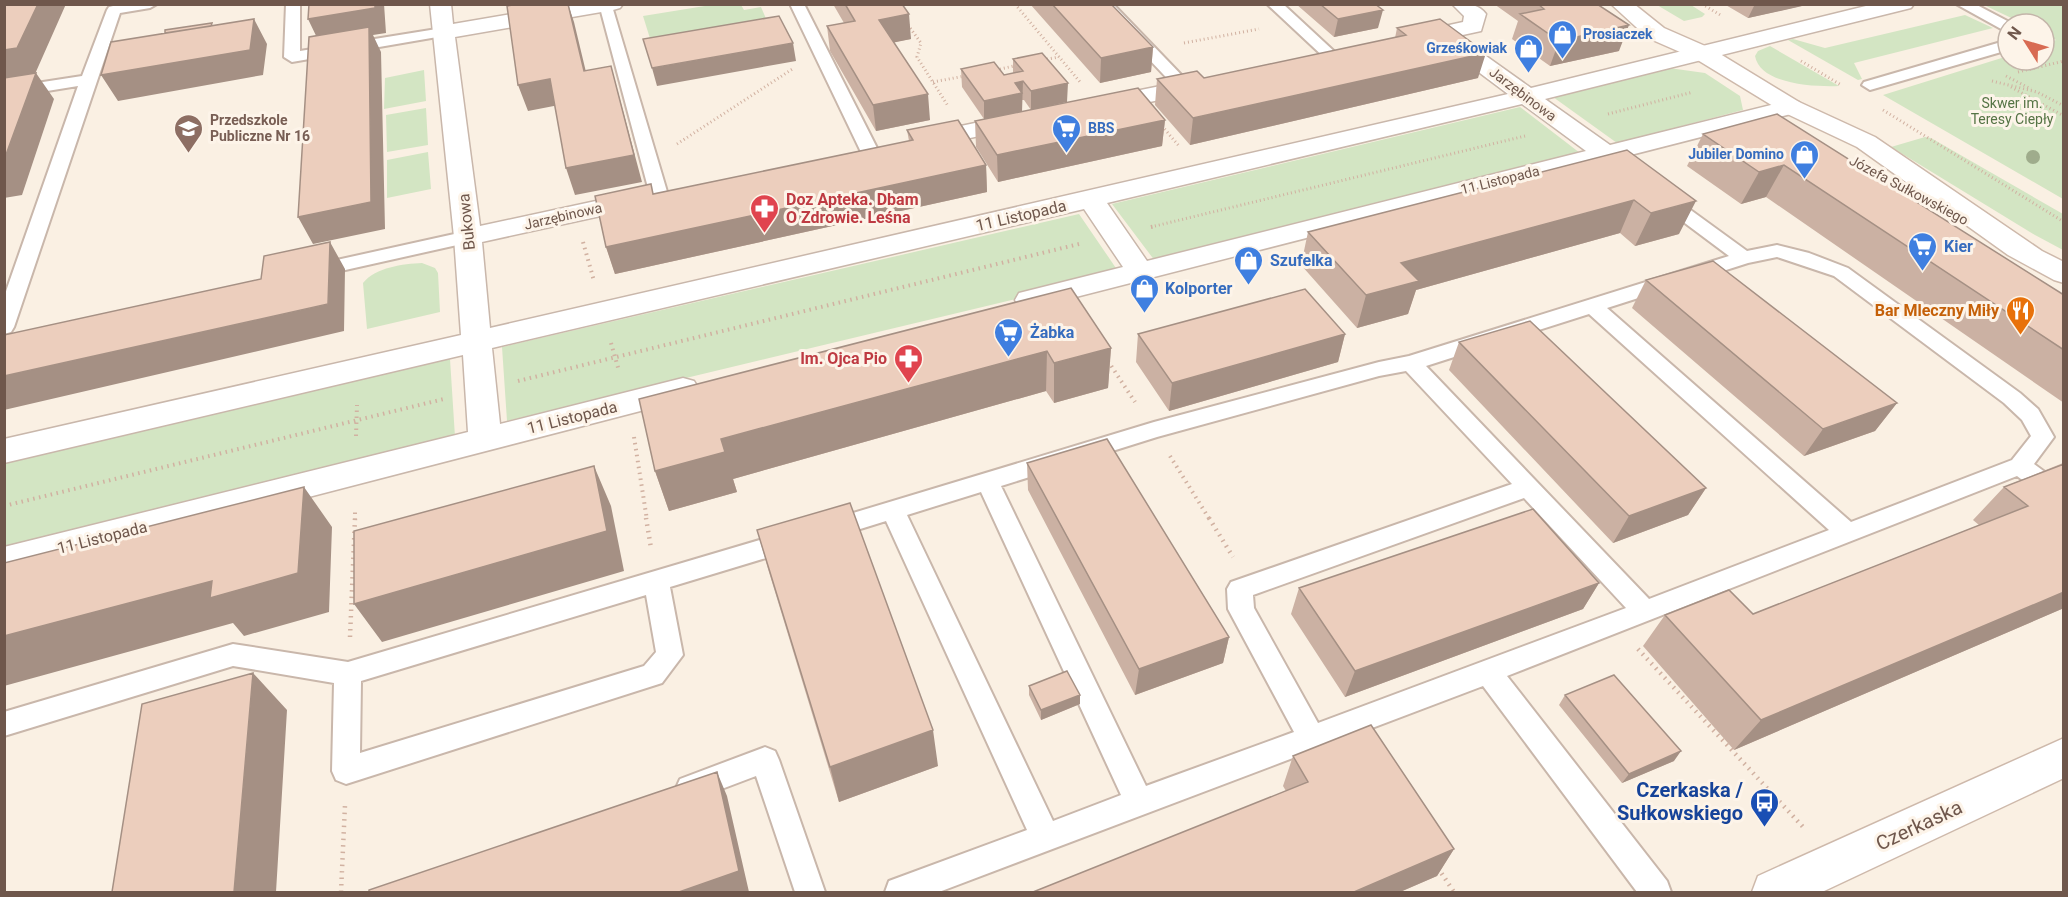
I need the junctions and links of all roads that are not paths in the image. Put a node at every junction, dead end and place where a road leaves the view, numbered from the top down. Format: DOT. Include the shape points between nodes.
graph roads {
  1 [pos="150,4"];
  2 [pos="293,4"];
  3 [pos="440,4"];
  4 [pos="797,4"];
  5 [pos="1104,4"];
  6 [pos="1274,4"];
  7 [pos="1462,4"];
  8 [pos="1621,4"];
  9 [pos="1632,4"];
  10 [pos="1904,4"];
  11 [pos="1963,4"];
  12 [pos="609,5"];
  13 [pos="1996,21"];
  14 [pos="444,32"];
  15 [pos="1442,34"];
  16 [pos="1387,46"];
  17 [pos="1996,48"];
  18 [pos="1704,54"];
  19 [pos="1332,57"];
  20 [pos="88,80"];
  21 [pos="1219,81"];
  22 [pos="1870,85"];
  23 [pos="1185,88"];
  24 [pos="4,93"];
  25 [pos="1525,96"];
  26 [pos="1089,107"];
  27 [pos="1791,107"];
  28 [pos="1044,116"];
  29 [pos="877,151"];
  30 [pos="1614,161"];
  31 [pos="1650,188"];
  32 [pos="671,193"];
  33 [pos="1090,199"];
  34 [pos="468,237"];
  35 [pos="1744,258"];
  36 [pos="1140,272"];
  37 [pos="2064,274"];
  38 [pos="294,275"];
  39 [pos="1006,306"];
  40 [pos="1593,307"];
  41 [pos="8,334"];
  42 [pos="477,341"];
  43 [pos="1411,363"];
  44 [pos="709,382"];
  45 [pos="484,440"];
  46 [pos="4,451"];
  47 [pos="2020,466"];
  48 [pos="988,483"];
  49 [pos="1527,488"];
  50 [pos="2064,499"];
  51 [pos="893,511"];
  52 [pos="1848,533"];
  53 [pos="4,562"];
  54 [pos="656,581"];
  55 [pos="1645,611"];
  56 [pos="1488,672"];
  57 [pos="348,674"];
  58 [pos="157,678"];
  59 [pos="152,711"];
  60 [pos="4,724"];
  61 [pos="1312,739"];
  62 [pos="2064,757"];
  63 [pos="666,797"];
  64 [pos="1140,804"];
  65 [pos="1046,839"];
  66 [pos="1797,888"];
  67 [pos="810,892"];
  68 [pos="900,892"];
  69 [pos="1656,892"];
  1 -- 20 [label="lane" via="114,10"];
  2 -- 14 [label="lane" via="291,57"];
  3 -- 14 [label="street, Bukowa"];
  4 -- 29 [label="lane"];
  5 -- 23 [label="lane"];
  6 -- 19 [label="lane"];
  7 -- 15 [label="street" via="1475,14 1473,26"];
  8 -- 18 [label="street, Józefa Sułkowskiego" via="1656,33"];
  9 -- 18 [label="street, Józefa Sułkowskiego" via="1684,26"];
  10 -- 18 [label="street, 11 Listopada"];
  11 -- 13 [label="lane"];
  12 -- 14 [label="street"];
  12 -- 32 [label="lane" via="651,161"];
  14 -- 34 [label="street, Bukowa"];
  15 -- 16 [label="street"];
  15 -- 25 [label="street, Jarzębinowa"];
  17 -- 22 [label="lane"];
  18 -- 25 [label="street, 11 Listopada"];
  18 -- 27 [label="street, Józefa Sułkowskiego"];
  20 -- 24 [label="lane"];
  20 -- 41 [label="lane"];
  21 -- 23 [label="street"];
  23 -- 26 [label="street"];
  25 -- 30 [label="street, Jarzębinowa"];
  25 -- 33 [label="street, 11 Listopada"];
  27 -- 30 [label="street, 11 Listopada"];
  27 -- 37 [label="street, Józefa Sułkowskiego" via="1836,150"];
  28 -- 29 [label="street"];
  30 -- 36 [label="street, 11 Listopada" via="1515,176"];
  31 -- 35 [label="lane"];
  32 -- 34 [label="street, Jarzębinowa"];
  33 -- 36 [label="street"];
  33 -- 42 [label="street, 11 Listopada"];
  34 -- 38 [label="lane"];
  34 -- 42 [label="street, Bukowa"];
  35 -- 40 [label="lane"];
  35 -- 47 [label="lane" via="1777,251 1841,272 2012,398 2030,415 2043,437"];
  36 -- 39 [label="street, 11 Listopada"];
  40 -- 43 [label="lane"];
  40 -- 52 [label="lane"];
  42 -- 45 [label="street, Bukowa"];
  42 -- 46 [label="street, 11 Listopada"];
  43 -- 48 [label="lane" via="1154,430"];
  43 -- 49 [label="lane"];
  44 -- 45 [label="street, 11 Listopada"];
  45 -- 53 [label="street, 11 Listopada"];
  47 -- 50 [label="lane"];
  47 -- 52 [label="lane"];
  48 -- 51 [label="lane"];
  48 -- 64 [label="lane"];
  49 -- 55 [label="lane"];
  49 -- 61 [label="lane" via="1240,589 1241,609"];
  51 -- 54 [label="lane"];
  51 -- 65 [label="lane"];
  52 -- 55 [label="lane"];
  54 -- 57 [label="lane"];
  54 -- 57 [label="lane" via="670,655 653,675 346,771"];
  55 -- 56 [label="lane"];
  56 -- 61 [label="lane"];
  56 -- 69 [label="lane"];
  57 -- 58 [label="lane" via="233,655"];
  58 -- 59 [label="lane"];
  58 -- 60 [label="lane"];
  61 -- 64 [label="lane"];
  62 -- 66 [label="street, Czerkaska"];
  63 -- 67 [label="lane" via="765,760"];
  64 -- 65 [label="lane"];
  65 -- 68 [label="lane"];
}
